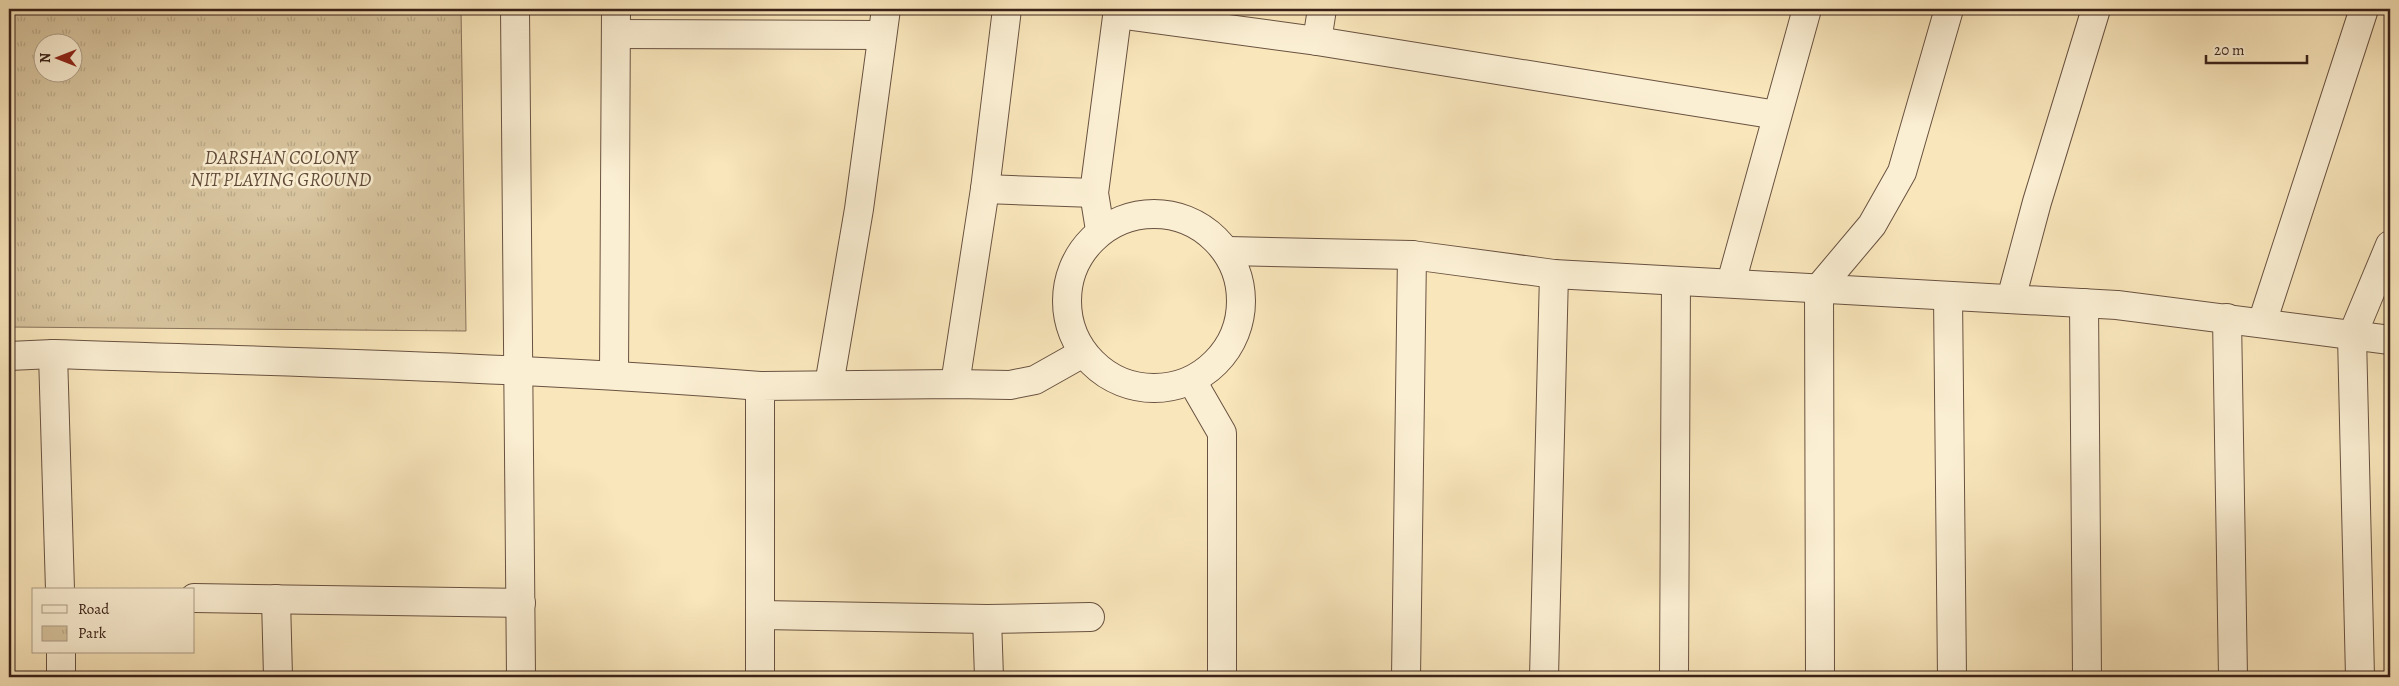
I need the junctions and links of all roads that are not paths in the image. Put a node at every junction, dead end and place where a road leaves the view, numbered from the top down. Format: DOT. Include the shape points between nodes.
graph roads {
  1 [pos="515,9"];
  2 [pos="1006,9"];
  3 [pos="1322,9"];
  4 [pos="1807,9"];
  5 [pos="1949,9"];
  6 [pos="2096,9"];
  7 [pos="2364,9"];
  8 [pos="1118,11"];
  9 [pos="616,21"];
  10 [pos="884,22"];
  11 [pos="1317,41"];
  12 [pos="1778,115"];
  13 [pos="985,189"];
  14 [pos="1094,194"];
  15 [pos="1100,230"];
  16 [pos="2390,245"];
  17 [pos="1228,251"];
  18 [pos="1412,255"];
  19 [pos="1554,274"];
  20 [pos="1676,281"];
  21 [pos="1731,283"];
  22 [pos="1819,288"];
  23 [pos="1948,296"];
  24 [pos="2012,299"];
  25 [pos="2084,303"];
  26 [pos="2227,318"];
  27 [pos="2262,322"];
  28 [pos="2352,336"];
  29 [pos="2390,340"];
  30 [pos="1084,353"];
  31 [pos="53,354"];
  32 [pos="9,356"];
  33 [pos="518,370"];
  34 [pos="614,374"];
  35 [pos="1192,381"];
  36 [pos="956,384"];
  37 [pos="760,386"];
  38 [pos="829,386"];
  39 [pos="60,588"];
  40 [pos="195,598"];
  41 [pos="276,599"];
  42 [pos="521,603"];
  43 [pos="760,615"];
  44 [pos="1090,617"];
  45 [pos="987,619"];
  46 [pos="61,654"];
  47 [pos="61,677"];
  48 [pos="278,677"];
  49 [pos="521,677"];
  50 [pos="760,677"];
  51 [pos="989,677"];
  52 [pos="1222,677"];
  53 [pos="1406,677"];
  54 [pos="1544,677"];
  55 [pos="1674,677"];
  56 [pos="1820,677"];
  57 [pos="1952,677"];
  58 [pos="2086,677"];
  59 [pos="2233,677"];
  60 [pos="2360,677"];
  1 -- 33 [label="street"];
  2 -- 13 [label="street"];
  3 -- 11 [label="street"];
  4 -- 12 [label="street"];
  5 -- 22 [label="street" via="1902,172 1872,225"];
  6 -- 24 [label="street" via="2037,202"];
  7 -- 27 [label="street"];
  8 -- 11 [label="street"];
  8 -- 14 [label="street"];
  9 -- 10 [label="street"];
  9 -- 34 [label="street"];
  10 -- 38 [label="street" via="859,209"];
  11 -- 12 [label="street"];
  12 -- 21 [label="street"];
  13 -- 14 [label="street"];
  13 -- 36 [label="street"];
  14 -- 15 [label="street"];
  15 -- 17 [label="street" via="1113,222 1142,214 1171,214 1198,225"];
  15 -- 30 [label="street" via="1074,265 1066,294 1069,324"];
  16 -- 28 [label="street"];
  17 -- 18 [label="street"];
  17 -- 35 [label="street" via="1236,268 1241,296 1238,325 1227,350"];
  18 -- 19 [label="street"];
  18 -- 53 [label="street"];
  19 -- 20 [label="street"];
  19 -- 54 [label="street"];
  20 -- 21 [label="street"];
  20 -- 55 [label="street"];
  21 -- 22 [label="street"];
  22 -- 23 [label="street"];
  22 -- 56 [label="street"];
  23 -- 24 [label="street"];
  23 -- 57 [label="street"];
  24 -- 25 [label="street"];
  25 -- 26 [label="street" via="2118,304"];
  25 -- 58 [label="street"];
  26 -- 27 [label="street"];
  26 -- 59 [label="street"];
  27 -- 28 [label="street"];
  28 -- 29 [label="street"];
  28 -- 60 [label="street"];
  30 -- 35 [label="street" via="1102,371 1126,384 1154,389"];
  30 -- 36 [label="street" via="1035,380 1010,386"];
  31 -- 32 [label="street"];
  31 -- 33 [label="street"];
  31 -- 39 [label="street"];
  33 -- 34 [label="street"];
  33 -- 42 [label="street"];
  34 -- 37 [label="street"];
  35 -- 52 [label="street" via="1222,433"];
  36 -- 38 [label="street"];
  37 -- 38 [label="street"];
  37 -- 43 [label="street"];
  40 -- 41 [label="street"];
  41 -- 42 [label="street"];
  41 -- 48 [label="street"];
  42 -- 49 [label="street"];
  43 -- 45 [label="street"];
  43 -- 50 [label="street"];
  44 -- 45 [label="street"];
  45 -- 51 [label="street"];
  46 -- 47 [label="street"];
}
